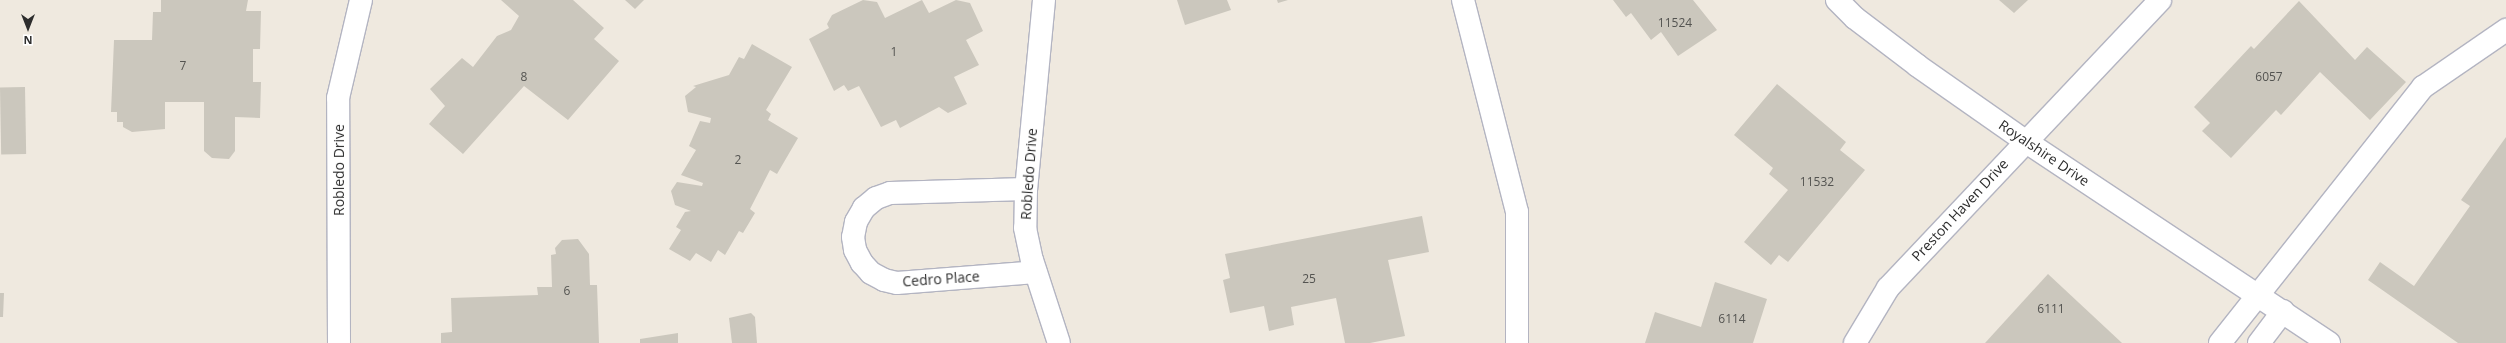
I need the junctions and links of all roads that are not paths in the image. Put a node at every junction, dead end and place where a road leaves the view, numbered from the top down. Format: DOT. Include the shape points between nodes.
graph roads {
  1 [pos="361,0"];
  2 [pos="1463,0"];
  3 [pos="1837,0"];
  4 [pos="2160,0"];
  5 [pos="1044,4"];
  6 [pos="2506,30"];
  7 [pos="2024,141"];
  8 [pos="1026,189"];
  9 [pos="1036,272"];
  10 [pos="2258,295"];
  11 [pos="2283,310"];
  12 [pos="339,343"];
  13 [pos="1059,343"];
  14 [pos="1517,343"];
  15 [pos="1855,343"];
  16 [pos="2220,343"];
  17 [pos="2258,343"];
  18 [pos="2329,343"];
  1 -- 12 [label="street, Robledo Drive" via="338,98"];
  2 -- 14 [label="street" via="1518,212"];
  3 -- 7 [label="street, Royalshire Drive" via="1918,66"];
  4 -- 7 [label="street, Preston Haven Drive"];
  5 -- 8 [label="street, Robledo Drive"];
  6 -- 10 [label="street" via="2423,87"];
  7 -- 10 [label="street, Royalshire Drive"];
  7 -- 15 [label="street, Preston Haven Drive" via="1888,288"];
  8 -- 9 [label="street, Robledo Drive" via="1025,228"];
  8 -- 9 [label="street, Cedro Place" via="890,193 876,198 864,208 856,222 855,250 871,273 897,283"];
  9 -- 13 [label="street, Robledo Drive"];
  10 -- 11 [label="street, Royalshire Drive"];
  10 -- 16 [label="street"];
  11 -- 17 [label="street"];
  11 -- 18 [label="street, Royalshire Drive"];
}
